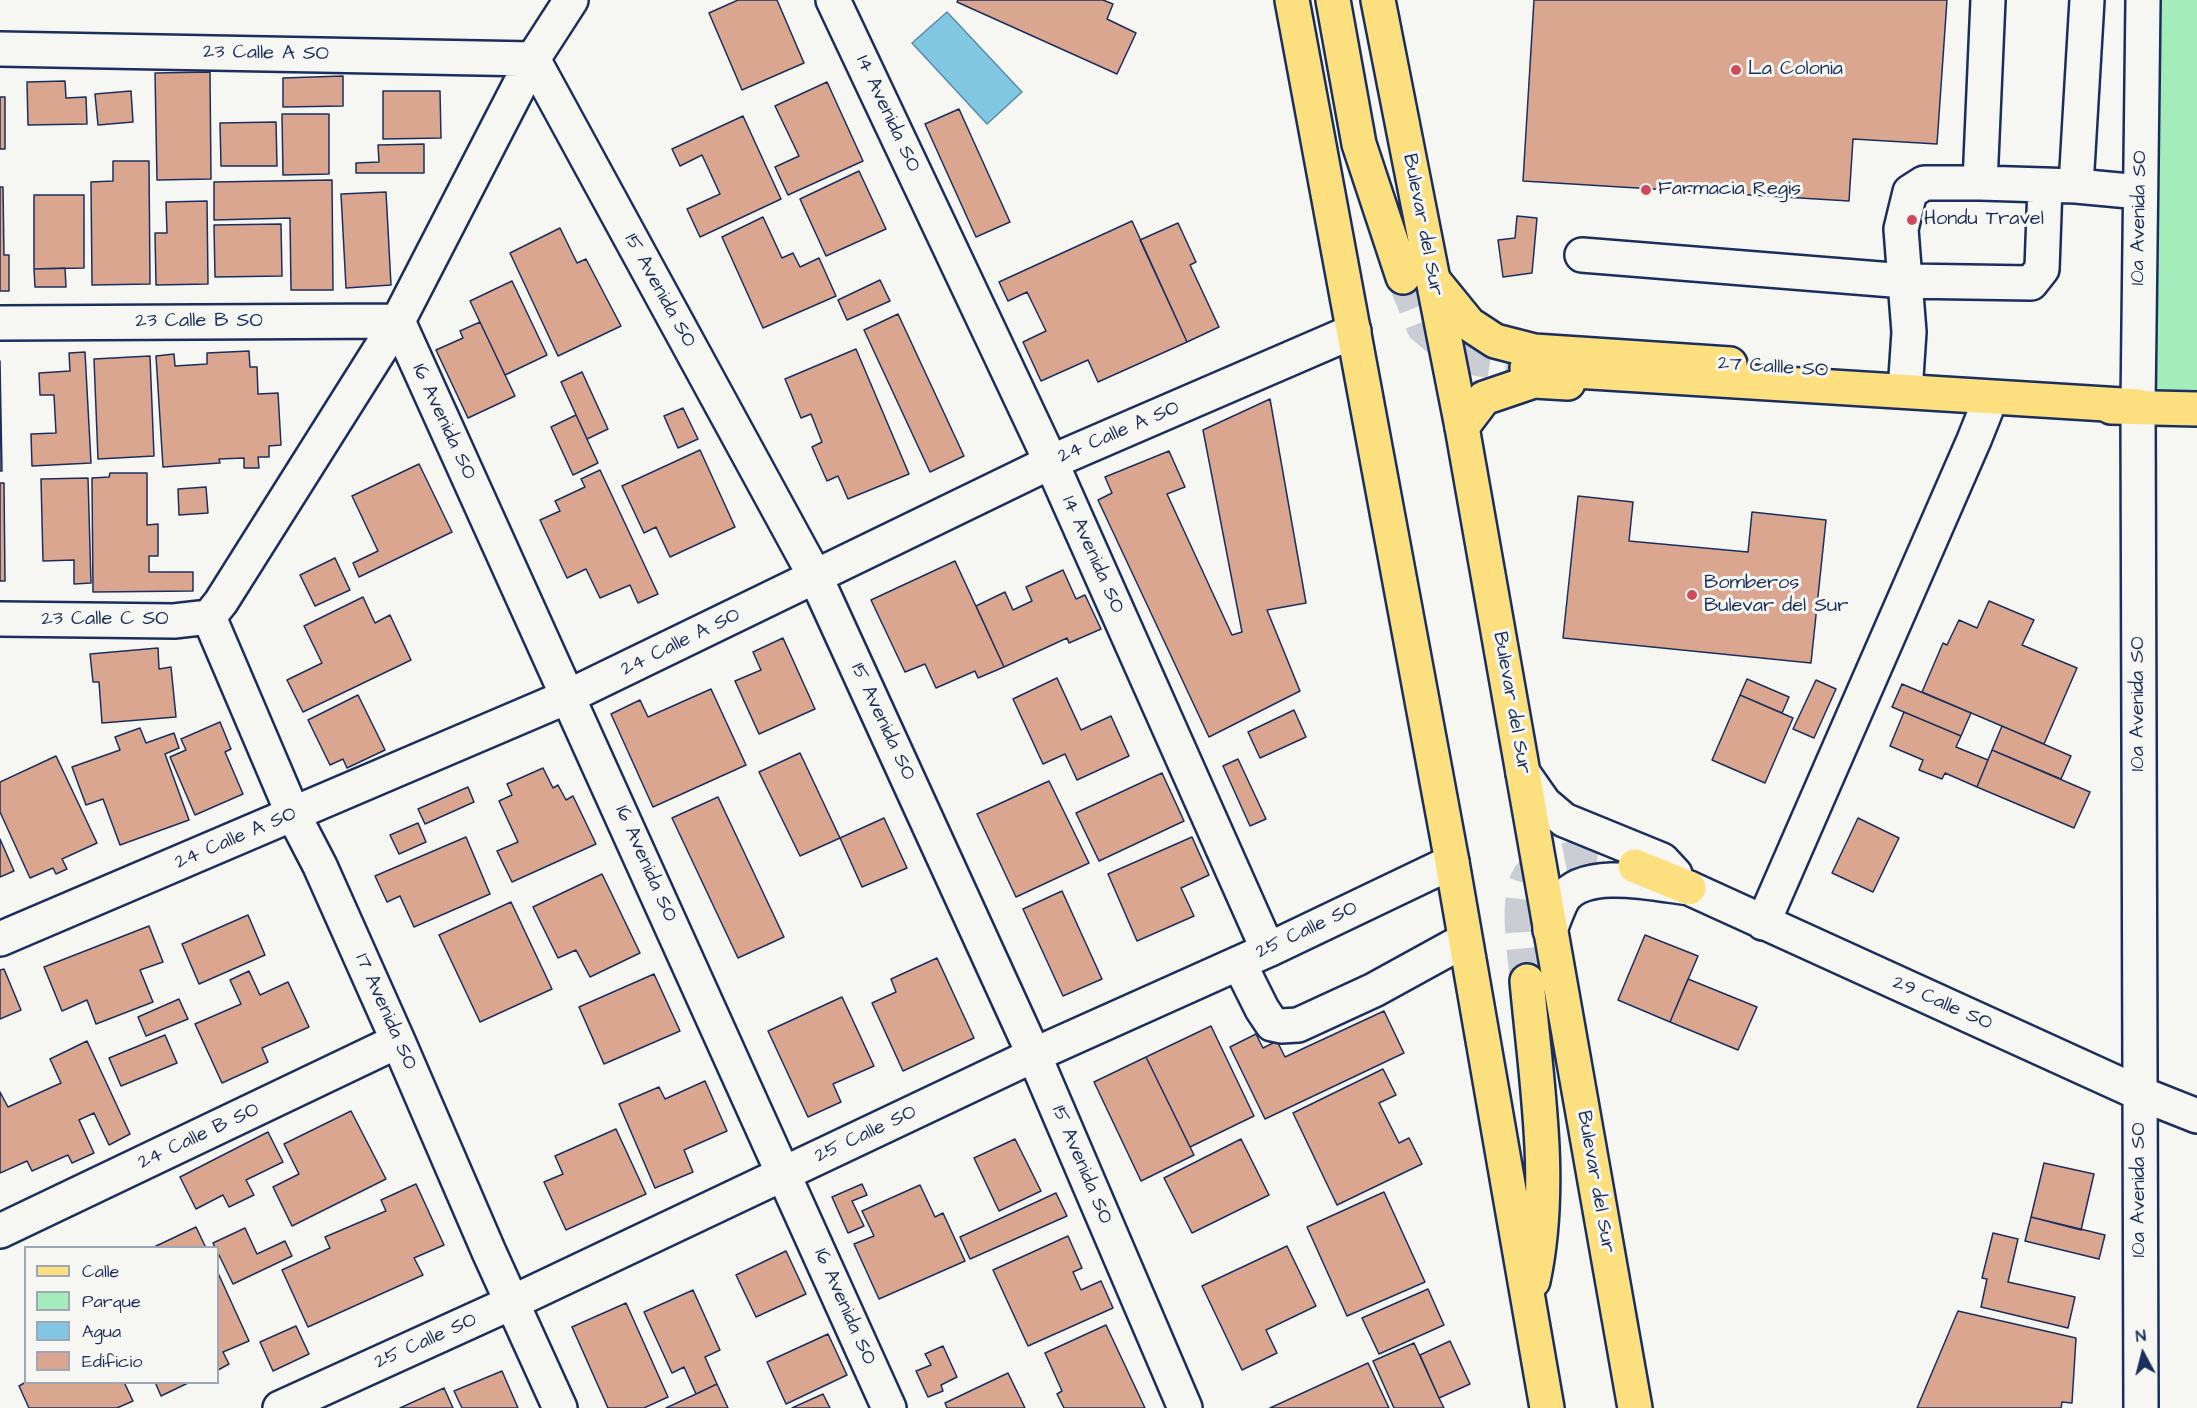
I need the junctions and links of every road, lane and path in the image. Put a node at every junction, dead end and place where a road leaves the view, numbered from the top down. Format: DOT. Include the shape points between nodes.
graph roads {
  1 [pos="571,0"];
  2 [pos="833,0"];
  3 [pos="1292,0"];
  4 [pos="1333,0"];
  5 [pos="1378,0"];
  6 [pos="1988,0"];
  7 [pos="2087,0"];
  8 [pos="2143,0"];
  9 [pos="0,50"];
  10 [pos="532,59"];
  11 [pos="1980,183"];
  12 [pos="2061,186"];
  13 [pos="2140,192"];
  14 [pos="1582,255"];
  15 [pos="1418,279"];
  16 [pos="1905,281"];
  17 [pos="398,321"];
  18 [pos="0,323"];
  19 [pos="1354,331"];
  20 [pos="1527,368"];
  21 [pos="1906,377"];
  22 [pos="2138,406"];
  23 [pos="2197,409"];
  24 [pos="1986,410"];
  25 [pos="1462,427"];
  26 [pos="1051,462"];
  27 [pos="816,578"];
  28 [pos="209,617"];
  29 [pos="0,619"];
  30 [pos="569,696"];
  31 [pos="1523,773"];
  32 [pos="293,814"];
  33 [pos="1452,862"];
  34 [pos="1635,866"];
  35 [pos="1689,888"];
  36 [pos="1763,923"];
  37 [pos="1550,930"];
  38 [pos="0,939"];
  39 [pos="1466,940"];
  40 [pos="1254,956"];
  41 [pos="1527,981"];
  42 [pos="398,1041"];
  43 [pos="1034,1055"];
  44 [pos="2139,1093"];
  45 [pos="2197,1116"];
  46 [pos="784,1173"];
  47 [pos="0,1231"];
  48 [pos="513,1302"];
  49 [pos="1528,1304"];
  50 [pos="280,1408"];
  51 [pos="560,1408"];
  52 [pos="889,1408"];
  53 [pos="1185,1408"];
  54 [pos="1547,1408"];
  55 [pos="1635,1408"];
  56 [pos="2141,1408"];
  1 -- 10 [label="street"];
  2 -- 26 [label="street, 14 Avenida SO"];
  3 -- 19 [label="main road"];
  4 -- 15 [label="main road" via="1359,144"];
  5 -- 15 [label="main road, Bulevar del Sur"];
  6 -- 11 [label="street"];
  7 -- 12 [label="street"];
  8 -- 13 [label="street, 10a Avenida SO"];
  9 -- 10 [label="street, 23 Calle A SO"];
  10 -- 17 [label="street"];
  10 -- 27 [label="street, 15 Avenida SO"];
  11 -- 12 [label="street"];
  11 -- 16 [label="street" via="1924,183 1910,192 1901,229"];
  12 -- 13 [label="street"];
  12 -- 16 [label="street" via="2042,269 2031,284"];
  13 -- 22 [label="street, 10a Avenida SO"];
  14 -- 16 [label="street"];
  15 -- 21 [label="main road, 27 Callle SO" via="1469,324 1495,341 1534,351"];
  15 -- 25 [label="main road, Bulevar del Sur"];
  16 -- 21 [label="street" via="1909,332"];
  17 -- 18 [label="street, 23 Calle B SO"];
  17 -- 28 [label="street"];
  17 -- 30 [label="street, 16 Avenida SO"];
  19 -- 26 [label="street, 24 Calle A SO"];
  19 -- 33 [label="main road"];
  20 -- 22 [label="main road"];
  21 -- 22 [label="main road, 27 Callle SO" via="1983,383"];
  22 -- 23 [label="main road, 27 Callle SO"];
  22 -- 24 [label="main road, 27 Callle SO"];
  22 -- 44 [label="street, 10a Avenida SO"];
  24 -- 25 [label="main road, 27 Callle SO" via="1534,381 1484,398"];
  24 -- 36 [label="street"];
  25 -- 31 [label="main road, Bulevar del Sur"];
  26 -- 27 [label="street, 24 Calle A SO"];
  26 -- 40 [label="street, 14 Avenida SO"];
  27 -- 30 [label="street, 24 Calle A SO"];
  27 -- 43 [label="street, 15 Avenida SO"];
  28 -- 29 [label="street, 23 Calle C SO" via="174,621"];
  28 -- 32 [label="street, 17 Avenida SO"];
  30 -- 32 [label="street, 24 Calle A SO"];
  30 -- 46 [label="street, 16 Avenida SO"];
  31 -- 35 [label="street, 29 Calle SO" via="1544,803 1564,820 1662,860"];
  31 -- 37 [label="main road, Bulevar del Sur"];
  32 -- 38 [label="street, 24 Calle A SO"];
  32 -- 42 [label="street, 17 Avenida SO"];
  33 -- 39 [label="main road"];
  33 -- 40 [label="street, 25 Calle SO"];
  34 -- 35 [label="main road"];
  35 -- 36 [label="street, 29 Calle SO"];
  35 -- 37 [label="street, 29 Calle SO" via="1625,880 1583,883 1564,898"];
  36 -- 44 [label="street, 29 Calle SO"];
  37 -- 55 [label="main road, Bulevar del Sur"];
  39 -- 40 [label="street, 14 Avenida SO" via="1374,990 1298,1025 1272,1024 1262,1009"];
  39 -- 49 [label="main road"];
  40 -- 43 [label="street, 25 Calle SO"];
  41 -- 49 [label="main road" via="1542,1150 1540,1248"];
  42 -- 47 [label="street, 24 Calle B SO"];
  42 -- 48 [label="street, 17 Avenida SO"];
  43 -- 46 [label="street, 25 Calle SO"];
  43 -- 53 [label="street, 15 Avenida SO"];
  44 -- 45 [label="street, 29 Calle SO"];
  44 -- 56 [label="street, 10a Avenida SO"];
  46 -- 48 [label="street, 25 Calle SO"];
  46 -- 52 [label="street, 16 Avenida SO"];
  48 -- 50 [label="street, 25 Calle SO"];
  48 -- 51 [label="street, 17 Avenida SO"];
  49 -- 54 [label="main road"];
}
